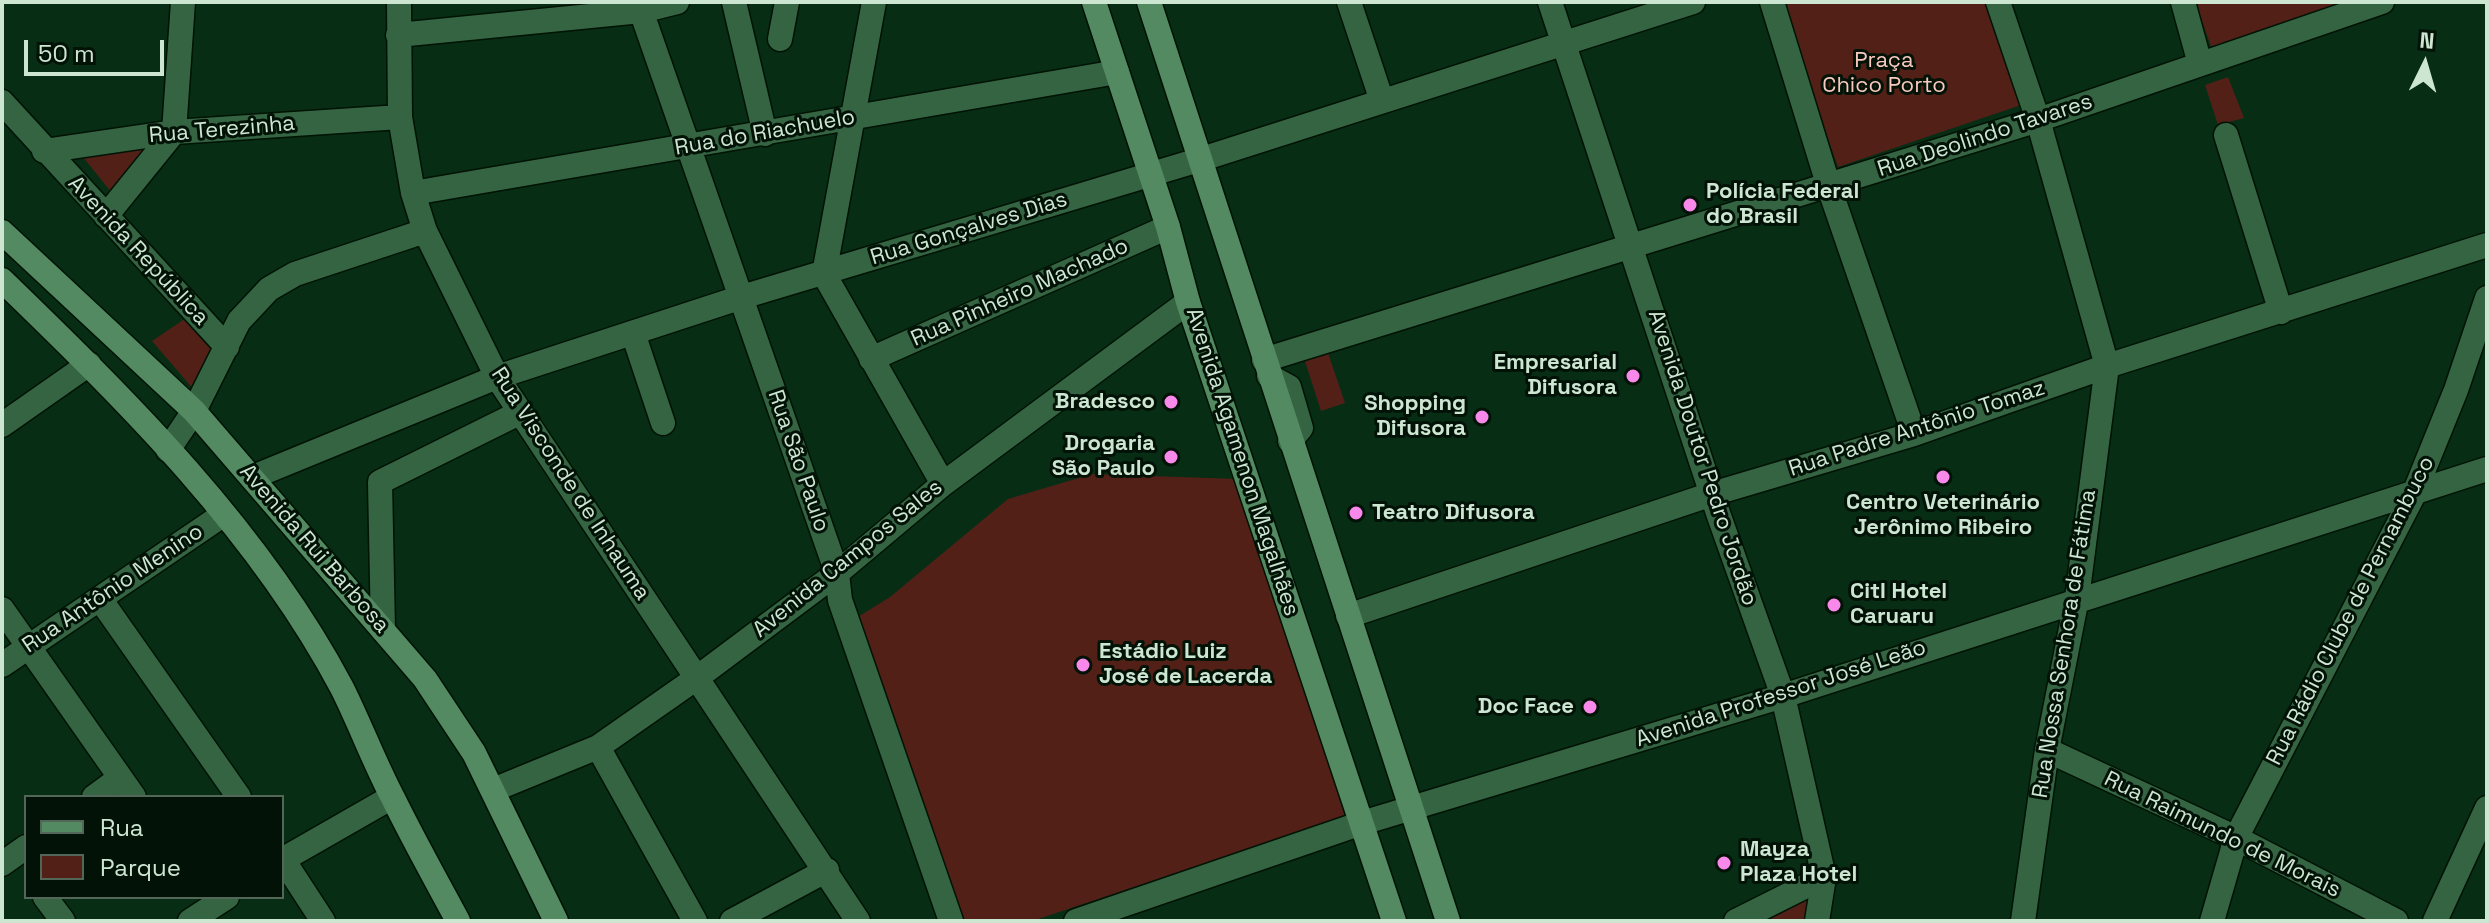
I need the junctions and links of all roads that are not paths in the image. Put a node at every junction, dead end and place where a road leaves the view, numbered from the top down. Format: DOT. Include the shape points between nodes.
graph roads {
  1 [pos="183,2"];
  2 [pos="399,2"];
  3 [pos="677,2"];
  4 [pos="734,2"];
  5 [pos="787,2"];
  6 [pos="874,2"];
  7 [pos="1094,2"];
  8 [pos="1149,2"];
  9 [pos="1349,2"];
  10 [pos="1550,2"];
  11 [pos="1693,2"];
  12 [pos="1772,2"];
  13 [pos="1998,2"];
  14 [pos="2183,2"];
  15 [pos="2382,2"];
  16 [pos="640,6"];
  17 [pos="398,35"];
  18 [pos="780,39"];
  19 [pos="1563,43"];
  20 [pos="2200,64"];
  21 [pos="1117,72"];
  22 [pos="1382,101"];
  23 [pos="2,102"];
  24 [pos="400,117"];
  25 [pos="855,117"];
  26 [pos="2038,120"];
  27 [pos="174,132"];
  28 [pos="765,134"];
  29 [pos="2226,135"];
  30 [pos="688,146"];
  31 [pos="44,151"];
  32 [pos="1202,159"];
  33 [pos="1150,174"];
  34 [pos="1829,187"];
  35 [pos="413,193"];
  36 [pos="106,216"];
  37 [pos="1168,227"];
  38 [pos="425,231"];
  39 [pos="2,232"];
  40 [pos="2487,245"];
  41 [pos="1633,248"];
  42 [pos="824,274"];
  43 [pos="2,280"];
  44 [pos="742,297"];
  45 [pos="2487,298"];
  46 [pos="1188,302"];
  47 [pos="2281,312"];
  48 [pos="633,333"];
  49 [pos="227,347"];
  50 [pos="871,359"];
  51 [pos="89,364"];
  52 [pos="2107,366"];
  53 [pos="1267,368"];
  54 [pos="497,377"];
  55 [pos="194,411"];
  56 [pos="519,413"];
  57 [pos="663,423"];
  58 [pos="2,425"];
  59 [pos="1914,434"];
  60 [pos="168,450"];
  61 [pos="2487,469"];
  62 [pos="253,477"];
  63 [pos="943,484"];
  64 [pos="1712,494"];
  65 [pos="2413,496"];
  66 [pos="224,514"];
  67 [pos="837,573"];
  68 [pos="2077,598"];
  69 [pos="100,599"];
  70 [pos="2,609"];
  71 [pos="1348,616"];
  72 [pos="383,630"];
  73 [pos="27,646"];
  74 [pos="2,665"];
  75 [pos="698,677"];
  76 [pos="1783,696"];
  77 [pos="598,747"];
  78 [pos="2047,750"];
  79 [pos="127,788"];
  80 [pos="493,790"];
  81 [pos="101,795"];
  82 [pos="238,795"];
  83 [pos="392,797"];
  84 [pos="1412,808"];
  85 [pos="2487,808"];
  86 [pos="1362,823"];
  87 [pos="2236,838"];
  88 [pos="284,858"];
  89 [pos="284,862"];
  90 [pos="827,870"];
  91 [pos="1824,877"];
  92 [pos="46,899"];
  93 [pos="218,905"];
  94 [pos="63,921"];
  95 [pos="190,921"];
  96 [pos="323,921"];
  97 [pos="458,921"];
  98 [pos="556,921"];
  99 [pos="695,921"];
  100 [pos="732,921"];
  101 [pos="858,921"];
  102 [pos="951,921"];
  103 [pos="1076,921"];
  104 [pos="1394,921"];
  105 [pos="1448,921"];
  106 [pos="1736,921"];
  107 [pos="1817,921"];
  108 [pos="2023,921"];
  109 [pos="2212,921"];
  110 [pos="2396,921"];
  111 [pos="2435,921"];
  1 -- 27 [label="street"];
  2 -- 17 [label="street, Rua Visconde de Inhauma"];
  3 -- 16 [label="street"];
  4 -- 28 [label="street"];
  5 -- 18 [label="street"];
  6 -- 25 [label="street"];
  7 -- 21 [label="main road, Avenida Agamenon Magalhães"];
  8 -- 32 [label="main road"];
  9 -- 22 [label="street"];
  10 -- 19 [label="street, Avenida Doutor Pedro Jordão"];
  11 -- 19 [label="street, Rua Gonçalves Dias"];
  12 -- 34 [label="street"];
  13 -- 26 [label="street"];
  14 -- 20 [label="street"];
  15 -- 20 [label="street, Rua Deolindo Tavares"];
  16 -- 17 [label="street"];
  16 -- 30 [label="street, Rua São Paulo"];
  17 -- 24 [label="street, Rua Visconde de Inhauma"];
  19 -- 22 [label="street, Rua Gonçalves Dias"];
  19 -- 41 [label="street, Avenida Doutor Pedro Jordão"];
  20 -- 26 [label="street, Rua Deolindo Tavares"];
  21 -- 25 [label="street, Rua do Riachuelo"];
  21 -- 33 [label="main road, Avenida Agamenon Magalhães"];
  22 -- 32 [label="street, Rua Gonçalves Dias"];
  23 -- 31 [label="street, Avenida República"];
  24 -- 27 [label="street, Rua Terezinha"];
  24 -- 35 [label="street, Rua Visconde de Inhauma"];
  25 -- 28 [label="street, Rua do Riachuelo"];
  25 -- 42 [label="street"];
  26 -- 34 [label="street, Rua Deolindo Tavares"];
  26 -- 52 [label="street"];
  27 -- 31 [label="street, Rua Terezinha"];
  27 -- 36 [label="street"];
  28 -- 30 [label="street, Rua do Riachuelo"];
  29 -- 47 [label="street"];
  30 -- 35 [label="street, Rua do Riachuelo"];
  30 -- 44 [label="street, Rua São Paulo"];
  31 -- 36 [label="street, Avenida República"];
  32 -- 33 [label="street, Rua Gonçalves Dias"];
  32 -- 53 [label="main road"];
  33 -- 37 [label="main road, Avenida Agamenon Magalhães"];
  33 -- 42 [label="street, Rua Gonçalves Dias"];
  34 -- 41 [label="street, Rua Deolindo Tavares"];
  34 -- 59 [label="street"];
  35 -- 38 [label="street, Rua Visconde de Inhauma"];
  36 -- 49 [label="street, Avenida República"];
  37 -- 46 [label="main road, Avenida Agamenon Magalhães"];
  37 -- 50 [label="street, Rua Pinheiro Machado"];
  38 -- 49 [label="street" via="295,274 251,306"];
  38 -- 54 [label="street, Rua Visconde de Inhauma"];
  39 -- 55 [label="main road, Avenida Rui Barbosa"];
  40 -- 47 [label="street, Rua Padre Antônio Tomaz"];
  41 -- 53 [label="street, Rua Deolindo Tavares"];
  41 -- 64 [label="street, Avenida Doutor Pedro Jordão"];
  42 -- 44 [label="street, Rua Gonçalves Dias"];
  42 -- 50 [label="street"];
  43 -- 51 [label="main road, Avenida Rui Barbosa"];
  44 -- 48 [label="street, Rua Gonçalves Dias"];
  44 -- 67 [label="street, Rua São Paulo"];
  45 -- 65 [label="street, Rua Rádio Clube de Pernambuco"];
  46 -- 63 [label="street, Avenida Campos Sales"];
  46 -- 86 [label="main road, Avenida Agamenon Magalhães"];
  47 -- 52 [label="street, Rua Padre Antônio Tomaz"];
  48 -- 54 [label="street, Rua Gonçalves Dias"];
  48 -- 57 [label="street"];
  49 -- 55 [label="street"];
  50 -- 63 [label="street"];
  51 -- 58 [label="street"];
  51 -- 60 [label="main road, Avenida Rui Barbosa"];
  52 -- 59 [label="street, Rua Padre Antônio Tomaz"];
  52 -- 68 [label="street, Rua Nossa Senhora de Fátima"];
  53 -- 71 [label="main road"];
  54 -- 56 [label="street, Rua Visconde de Inhauma"];
  54 -- 62 [label="street, Rua Gonçalves Dias"];
  55 -- 60 [label="street"];
  55 -- 62 [label="main road, Avenida Rui Barbosa"];
  56 -- 72 [label="street" via="380,482"];
  56 -- 75 [label="street, Rua Visconde de Inhauma"];
  59 -- 64 [label="street, Rua Padre Antônio Tomaz"];
  60 -- 66 [label="main road, Avenida Rui Barbosa"];
  61 -- 65 [label="street, Avenida Professor José Leão"];
  62 -- 72 [label="main road, Avenida Rui Barbosa"];
  63 -- 67 [label="street, Avenida Campos Sales"];
  64 -- 71 [label="street, Rua Padre Antônio Tomaz"];
  64 -- 76 [label="street, Avenida Doutor Pedro Jordão"];
  65 -- 68 [label="street, Avenida Professor José Leão"];
  65 -- 87 [label="street, Rua Rádio Clube de Pernambuco"];
  66 -- 69 [label="street, Rua Antônio Menino"];
  66 -- 83 [label="main road, Avenida Rui Barbosa" via="341,687"];
  67 -- 75 [label="street, Avenida Campos Sales"];
  67 -- 102 [label="street, Rua São Paulo" via="840,600"];
  68 -- 76 [label="street, Avenida Professor José Leão"];
  68 -- 78 [label="street, Rua Nossa Senhora de Fátima"];
  69 -- 73 [label="street, Rua Antônio Menino"];
  69 -- 82 [label="street"];
  70 -- 73 [label="street"];
  71 -- 84 [label="main road"];
  72 -- 80 [label="main road, Avenida Rui Barbosa" via="425,679"];
  73 -- 74 [label="street, Rua Antônio Menino"];
  73 -- 79 [label="street"];
  75 -- 77 [label="street, Avenida Campos Sales"];
  75 -- 90 [label="street, Rua Visconde de Inhauma"];
  76 -- 84 [label="street, Avenida Professor José Leão"];
  76 -- 91 [label="street, Avenida Doutor Pedro Jordão"];
  77 -- 80 [label="street, Avenida Campos Sales"];
  77 -- 99 [label="street"];
  78 -- 87 [label="street, Rua Raimundo de Morais"];
  78 -- 108 [label="street, Rua Nossa Senhora de Fátima"];
  79 -- 81 [label="street"];
  80 -- 98 [label="main road, Avenida Rui Barbosa"];
  83 -- 88 [label="street"];
  83 -- 97 [label="main road, Avenida Rui Barbosa"];
  84 -- 86 [label="street, Avenida Professor José Leão"];
  84 -- 105 [label="main road"];
  85 -- 111 [label="street"];
  86 -- 103 [label="street, Avenida Professor José Leão"];
  86 -- 104 [label="main road, Avenida Agamenon Magalhães"];
  87 -- 109 [label="street, Rua Rádio Clube de Pernambuco"];
  87 -- 110 [label="street, Rua Raimundo de Morais"];
  89 -- 96 [label="street"];
  90 -- 100 [label="street"];
  90 -- 101 [label="street, Rua Visconde de Inhauma"];
  91 -- 106 [label="street"];
  91 -- 107 [label="street, Avenida Doutor Pedro Jordão"];
  92 -- 94 [label="street"];
  93 -- 95 [label="street"];
}
